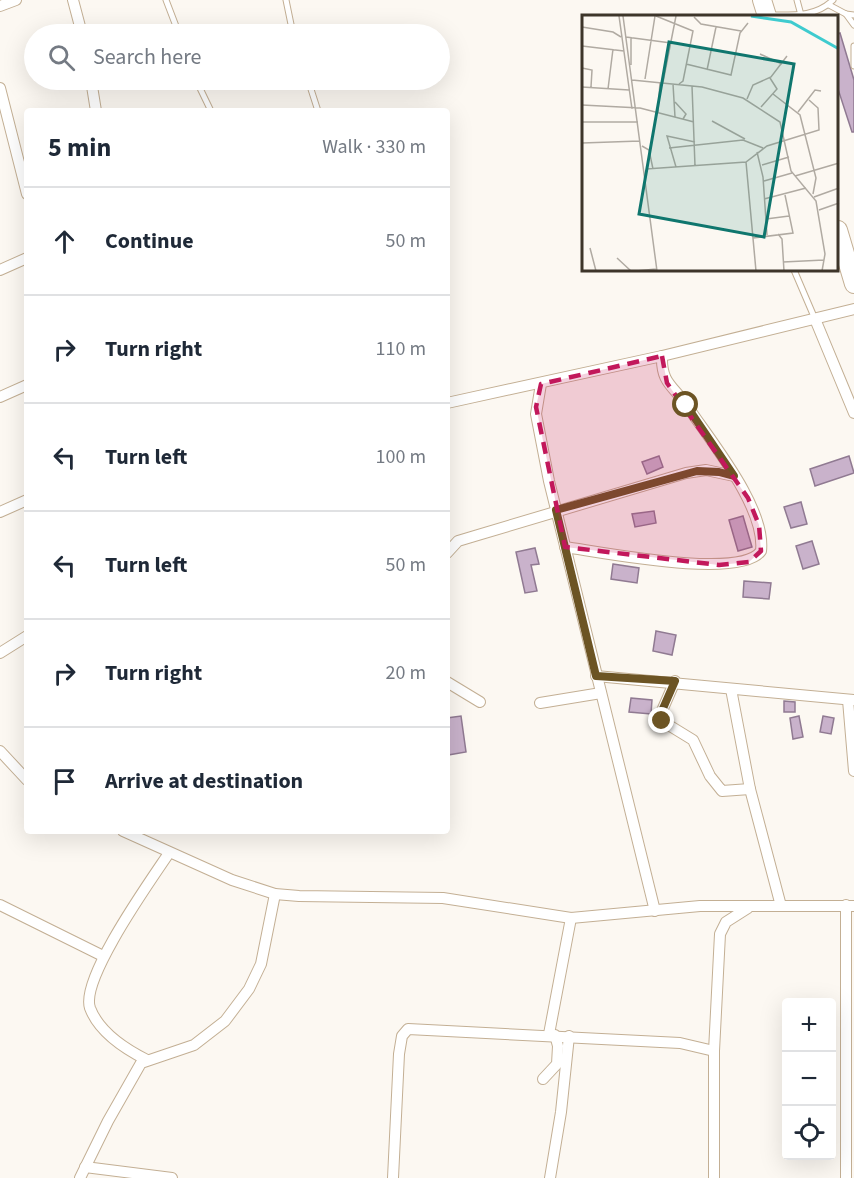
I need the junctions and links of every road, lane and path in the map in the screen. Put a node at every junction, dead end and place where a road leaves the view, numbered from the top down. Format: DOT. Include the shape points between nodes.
graph roads {
  1 [pos="16,0"];
  2 [pos="74,0"];
  3 [pos="286,0"];
  4 [pos="797,0"];
  5 [pos="166,1"];
  6 [pos="831,2"];
  7 [pos="0,6"];
  8 [pos="763,12"];
  9 [pos="846,14"];
  10 [pos="801,15"];
  11 [pos="854,15"];
  12 [pos="80,24"];
  13 [pos="174,24"];
  14 [pos="291,24"];
  15 [pos="854,25"];
  16 [pos="854,46"];
  17 [pos="854,66"];
  18 [pos="0,88"];
  19 [pos="93,90"];
  20 [pos="201,90"];
  21 [pos="311,90"];
  22 [pos="96,108"];
  23 [pos="210,108"];
  24 [pos="317,108"];
  25 [pos="4,121"];
  26 [pos="24,184"];
  27 [pos="839,236"];
  28 [pos="24,259"];
  29 [pos="0,270"];
  30 [pos="795,272"];
  31 [pos="854,284"];
  32 [pos="854,309"];
  33 [pos="814,319"];
  34 [pos="662,356"];
  35 [pos="541,384"];
  36 [pos="24,387"];
  37 [pos="0,397"];
  38 [pos="450,402"];
  39 [pos="854,413"];
  40 [pos="734,476"];
  41 [pos="24,501"];
  42 [pos="556,510"];
  43 [pos="0,512"];
  44 [pos="565,547"];
  45 [pos="450,550"];
  46 [pos="24,638"];
  47 [pos="0,653"];
  48 [pos="596,676"];
  49 [pos="675,681"];
  50 [pos="450,684"];
  51 [pos="732,689"];
  52 [pos="601,693"];
  53 [pos="851,700"];
  54 [pos="480,702"];
  55 [pos="540,703"];
  56 [pos="0,751"];
  57 [pos="854,771"];
  58 [pos="24,777"];
  59 [pos="750,789"];
  60 [pos="129,834"];
  61 [pos="169,853"];
  62 [pos="275,894"];
  63 [pos="0,905"];
  64 [pos="781,906"];
  65 [pos="850,906"];
  66 [pos="748,908"];
  67 [pos="655,911"];
  68 [pos="571,918"];
  69 [pos="104,956"];
  70 [pos="552,1035"];
  71 [pos="569,1036"];
  72 [pos="714,1051"];
  73 [pos="147,1060"];
  74 [pos="543,1079"];
  75 [pos="82,1173"];
  76 [pos="848,1176"];
  77 [pos="172,1178"];
  78 [pos="393,1178"];
  79 [pos="550,1178"];
  80 [pos="714,1178"];
  1 -- 7 [label="street"];
  2 -- 12 [label="street"];
  3 -- 14 [label="lane"];
  4 -- 10 [label="lane"];
  5 -- 13 [label="lane"];
  6 -- 9 [label="lane"];
  6 -- 10 [label="lane"];
  8 -- 10 [label="lane"];
  9 -- 11 [label="lane"];
  9 -- 15 [label="lane"];
  16 -- 17 [label="lane"];
  18 -- 25 [label="street"];
  19 -- 22 [label="street"];
  20 -- 23 [label="lane"];
  21 -- 24 [label="lane"];
  25 -- 26 [label="street"];
  27 -- 31 [label="highway"];
  28 -- 29 [label="street"];
  30 -- 33 [label="lane"];
  32 -- 33 [label="street"];
  33 -- 34 [label="street"];
  33 -- 39 [label="street"];
  34 -- 35 [label="street"];
  34 -- 40 [label="street" via="661,371 667,383"];
  35 -- 38 [label="street"];
  35 -- 42 [label="street" via="536,414"];
  36 -- 37 [label="street"];
  40 -- 42 [label="street" via="697,471"];
  40 -- 44 [label="street" via="754,511 761,534 761,551 749,562 680,562"];
  41 -- 43 [label="street"];
  42 -- 44 [label="street"];
  42 -- 45 [label="street" via="458,542"];
  44 -- 48 [label="street"];
  46 -- 47 [label="street"];
  48 -- 49 [label="street"];
  48 -- 52 [label="street"];
  49 -- 51 [label="street"];
  49 -- 59 [label="street" via="661,713 662,721 693,740 710,776 722,791"];
  50 -- 54 [label="street"];
  51 -- 53 [label="street"];
  51 -- 59 [label="street"];
  52 -- 55 [label="street"];
  52 -- 67 [label="street"];
  53 -- 57 [label="street"];
  56 -- 58 [label="street"];
  59 -- 64 [label="street"];
  60 -- 61 [label="street"];
  61 -- 62 [label="street"];
  61 -- 69 [label="street"];
  62 -- 68 [label="street" via="443,898"];
  62 -- 73 [label="street" via="261,964 225,1021 194,1046"];
  63 -- 69 [label="street"];
  64 -- 65 [label="street"];
  64 -- 66 [label="street"];
  65 -- 76 [label="street"];
  66 -- 67 [label="street" via="700,906"];
  66 -- 72 [label="street" via="721,927"];
  67 -- 68 [label="street"];
  68 -- 70 [label="street"];
  69 -- 73 [label="street" via="88,996 90,1007 112,1038"];
  70 -- 71 [label="street"];
  70 -- 74 [label="street" via="559,1056"];
  70 -- 78 [label="street" via="414,1028 404,1032 396,1092"];
  71 -- 72 [label="street" via="680,1043"];
  71 -- 79 [label="street"];
  72 -- 80 [label="street"];
  73 -- 75 [label="street" via="133,1074"];
  75 -- 77 [label="street"];
}
